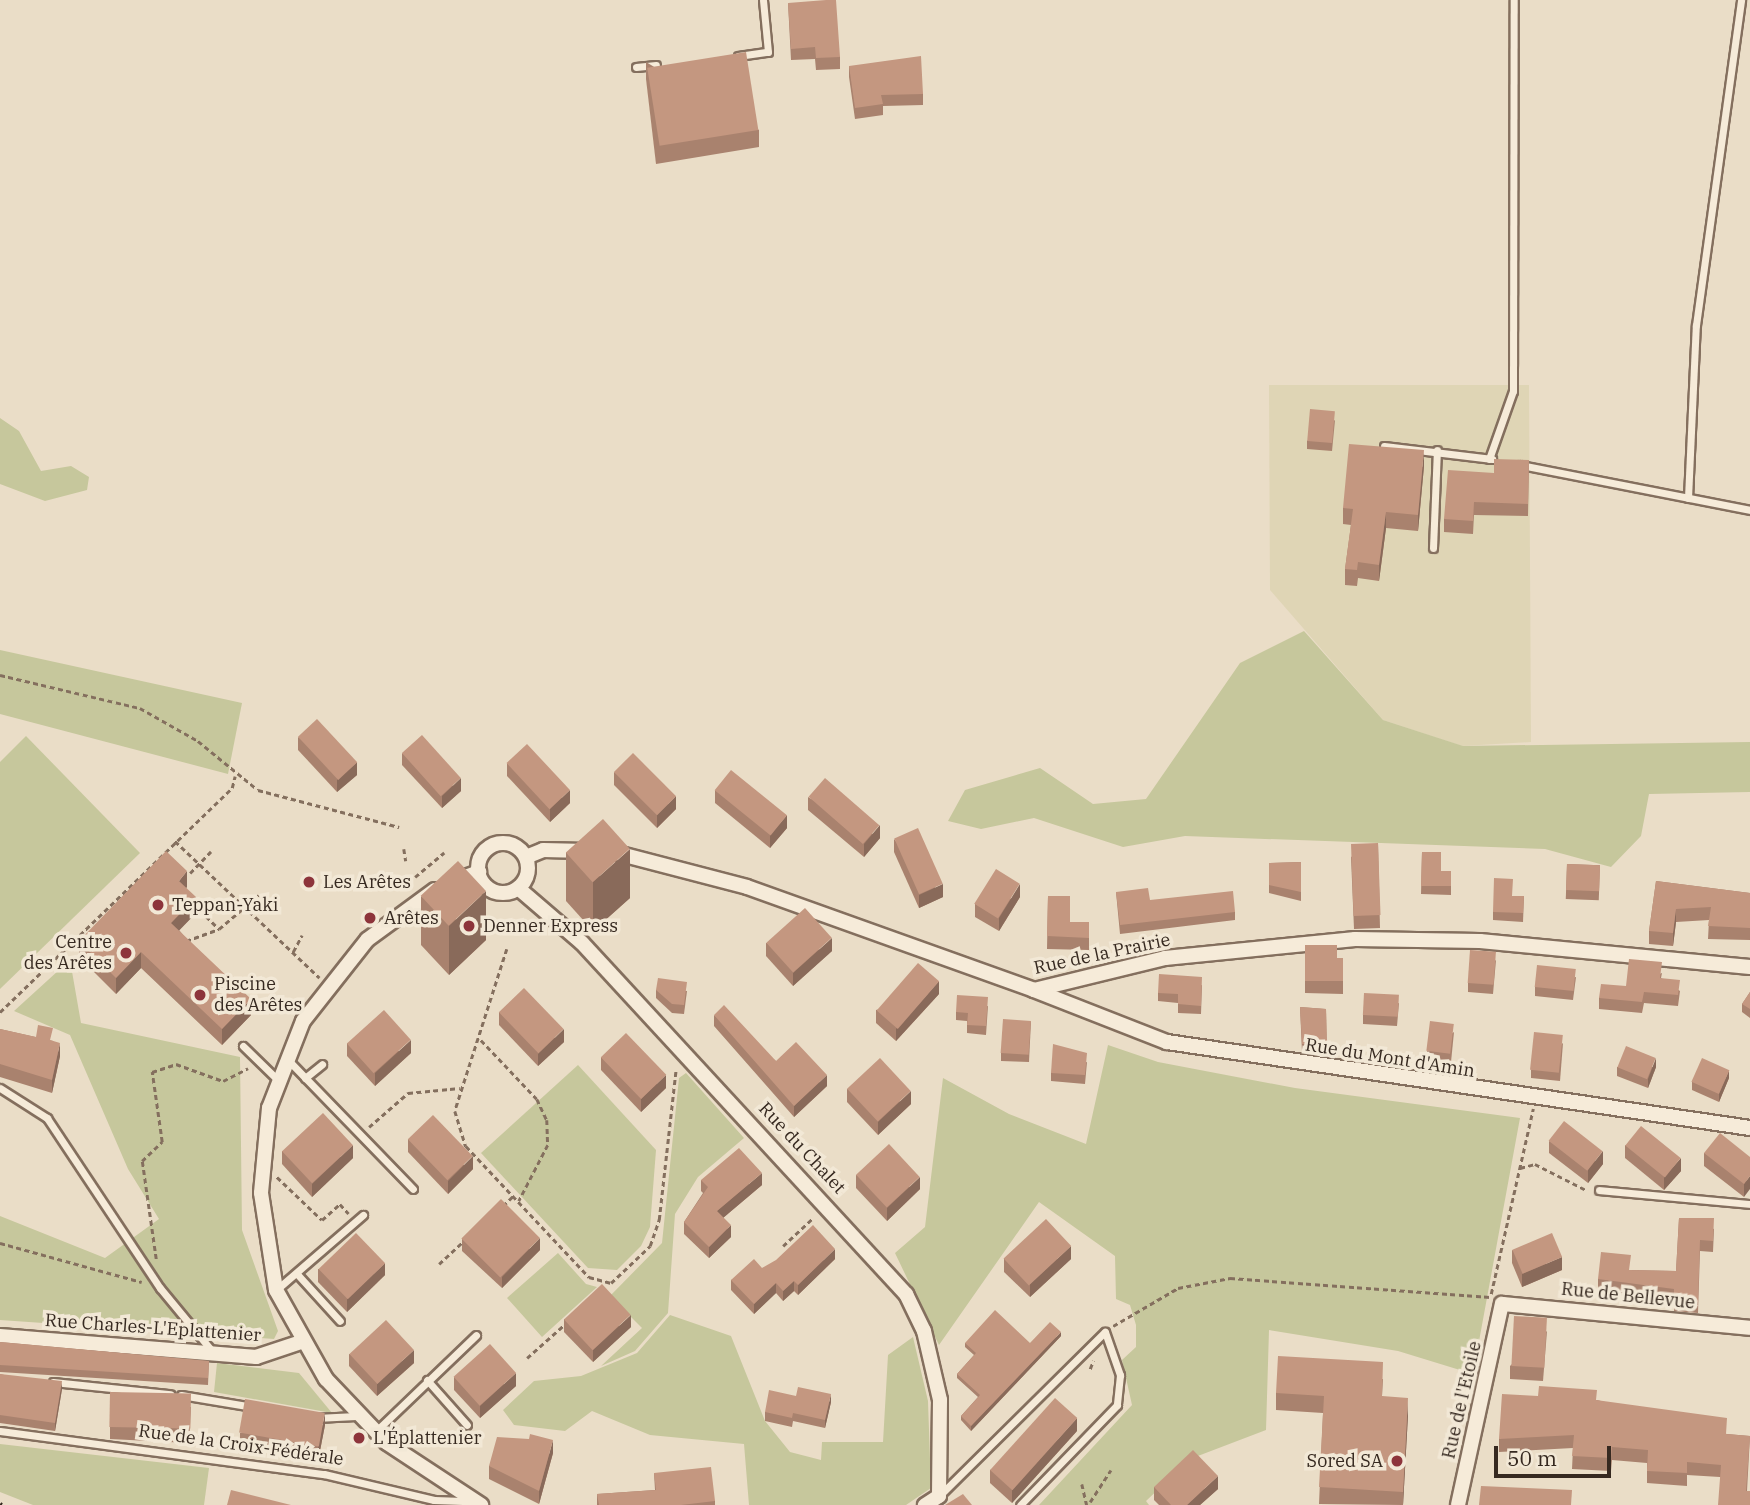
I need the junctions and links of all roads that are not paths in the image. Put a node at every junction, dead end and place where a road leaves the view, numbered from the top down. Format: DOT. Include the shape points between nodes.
graph roads {
  1 [pos="764,0"];
  2 [pos="1514,0"];
  3 [pos="1741,0"];
  4 [pos="729,57"];
  5 [pos="662,64"];
  6 [pos="636,67"];
  7 [pos="1384,446"];
  8 [pos="1437,450"];
  9 [pos="1489,459"];
  10 [pos="1688,498"];
  11 [pos="1750,510"];
  12 [pos="1433,548"];
  13 [pos="526,857"];
  14 [pos="479,872"];
  15 [pos="518,888"];
  16 [pos="1750,967"];
  17 [pos="1034,990"];
  18 [pos="243,1046"];
  19 [pos="286,1058"];
  20 [pos="322,1064"];
  21 [pos="305,1078"];
  22 [pos="278,1080"];
  23 [pos="0,1088"];
  24 [pos="1750,1128"];
  25 [pos="413,1189"];
  26 [pos="1599,1190"];
  27 [pos="1750,1204"];
  28 [pos="363,1215"];
  29 [pos="298,1275"];
  30 [pos="276,1290"];
  31 [pos="1502,1304"];
  32 [pos="340,1321"];
  33 [pos="1750,1328"];
  34 [pos="476,1335"];
  35 [pos="0,1336"];
  36 [pos="301,1342"];
  37 [pos="213,1353"];
  38 [pos="426,1380"];
  39 [pos="41,1381"];
  40 [pos="269,1410"];
  41 [pos="356,1416"];
  42 [pos="309,1417"];
  43 [pos="467,1425"];
  44 [pos="0,1431"];
  45 [pos="374,1433"];
  46 [pos="939,1496"];
  47 [pos="478,1503"];
  48 [pos="925,1505"];
  49 [pos="1020,1505"];
  50 [pos="1458,1505"];
  1 -- 4 [label="lane" via="768,52"];
  2 -- 9 [label="lane" via="1513,391"];
  3 -- 10 [label="lane" via="1696,326"];
  5 -- 6 [label="lane"];
  7 -- 8 [label="lane"];
  8 -- 9 [label="lane"];
  8 -- 12 [label="lane"];
  9 -- 10 [label="lane"];
  10 -- 11 [label="lane"];
  13 -- 14 [label="street" via="511,844 497,844 485,851"];
  13 -- 15 [label="street" via="527,874"];
  13 -- 17 [label="street, Rue de la Prairie" via="543,850 596,850 650,860 747,887"];
  14 -- 15 [label="street" via="494,891"];
  14 -- 19 [label="street, Rue de la Croix-Fédérale" via="415,901 367,940 327,985"];
  15 -- 46 [label="street, Rue du Chalet" via="582,943 880,1258 924,1331 940,1400"];
  16 -- 17 [label="street, Rue de la Prairie" via="1480,941 1355,939 1165,958"];
  17 -- 24 [label="street, Rue du Mont d'Amin" via="1167,1042"];
  18 -- 22 [label="lane"];
  19 -- 21 [label="lane"];
  19 -- 22 [label="street, Rue de la Croix-Fédérale"];
  20 -- 21 [label="lane"];
  21 -- 25 [label="lane"];
  22 -- 30 [label="street, Rue de la Croix-Fédérale" via="262,1149 261,1193"];
  23 -- 37 [label="lane" via="47,1118 160,1288"];
  26 -- 27 [label="lane"];
  28 -- 29 [label="lane"];
  29 -- 30 [label="lane"];
  29 -- 32 [label="lane"];
  30 -- 36 [label="street, Rue de la Croix-Fédérale"];
  31 -- 33 [label="street, Rue de Bellevue"];
  31 -- 50 [label="street, Rue de l'Etoile"];
  34 -- 38 [label="lane"];
  35 -- 37 [label="street, Rue Charles-L'Eplattenier"];
  36 -- 37 [label="street, Rue Charles-L'Eplattenier" via="269,1355"];
  36 -- 41 [label="street, Rue de la Croix-Fédérale"];
  38 -- 43 [label="lane"];
  38 -- 45 [label="lane"];
  39 -- 40 [label="lane"];
  41 -- 42 [label="lane" via="336,1421"];
  41 -- 45 [label="street, Rue de la Croix-Fédérale"];
  44 -- 47 [label="lane, Rue de la Croix-Fédérale" via="324,1474 434,1500"];
  45 -- 47 [label="street, Rue de la Croix-Fédérale"];
  46 -- 48 [label="street"];
  46 -- 49 [label="lane" via="1105,1332 1119,1375 1117,1405"];
}
